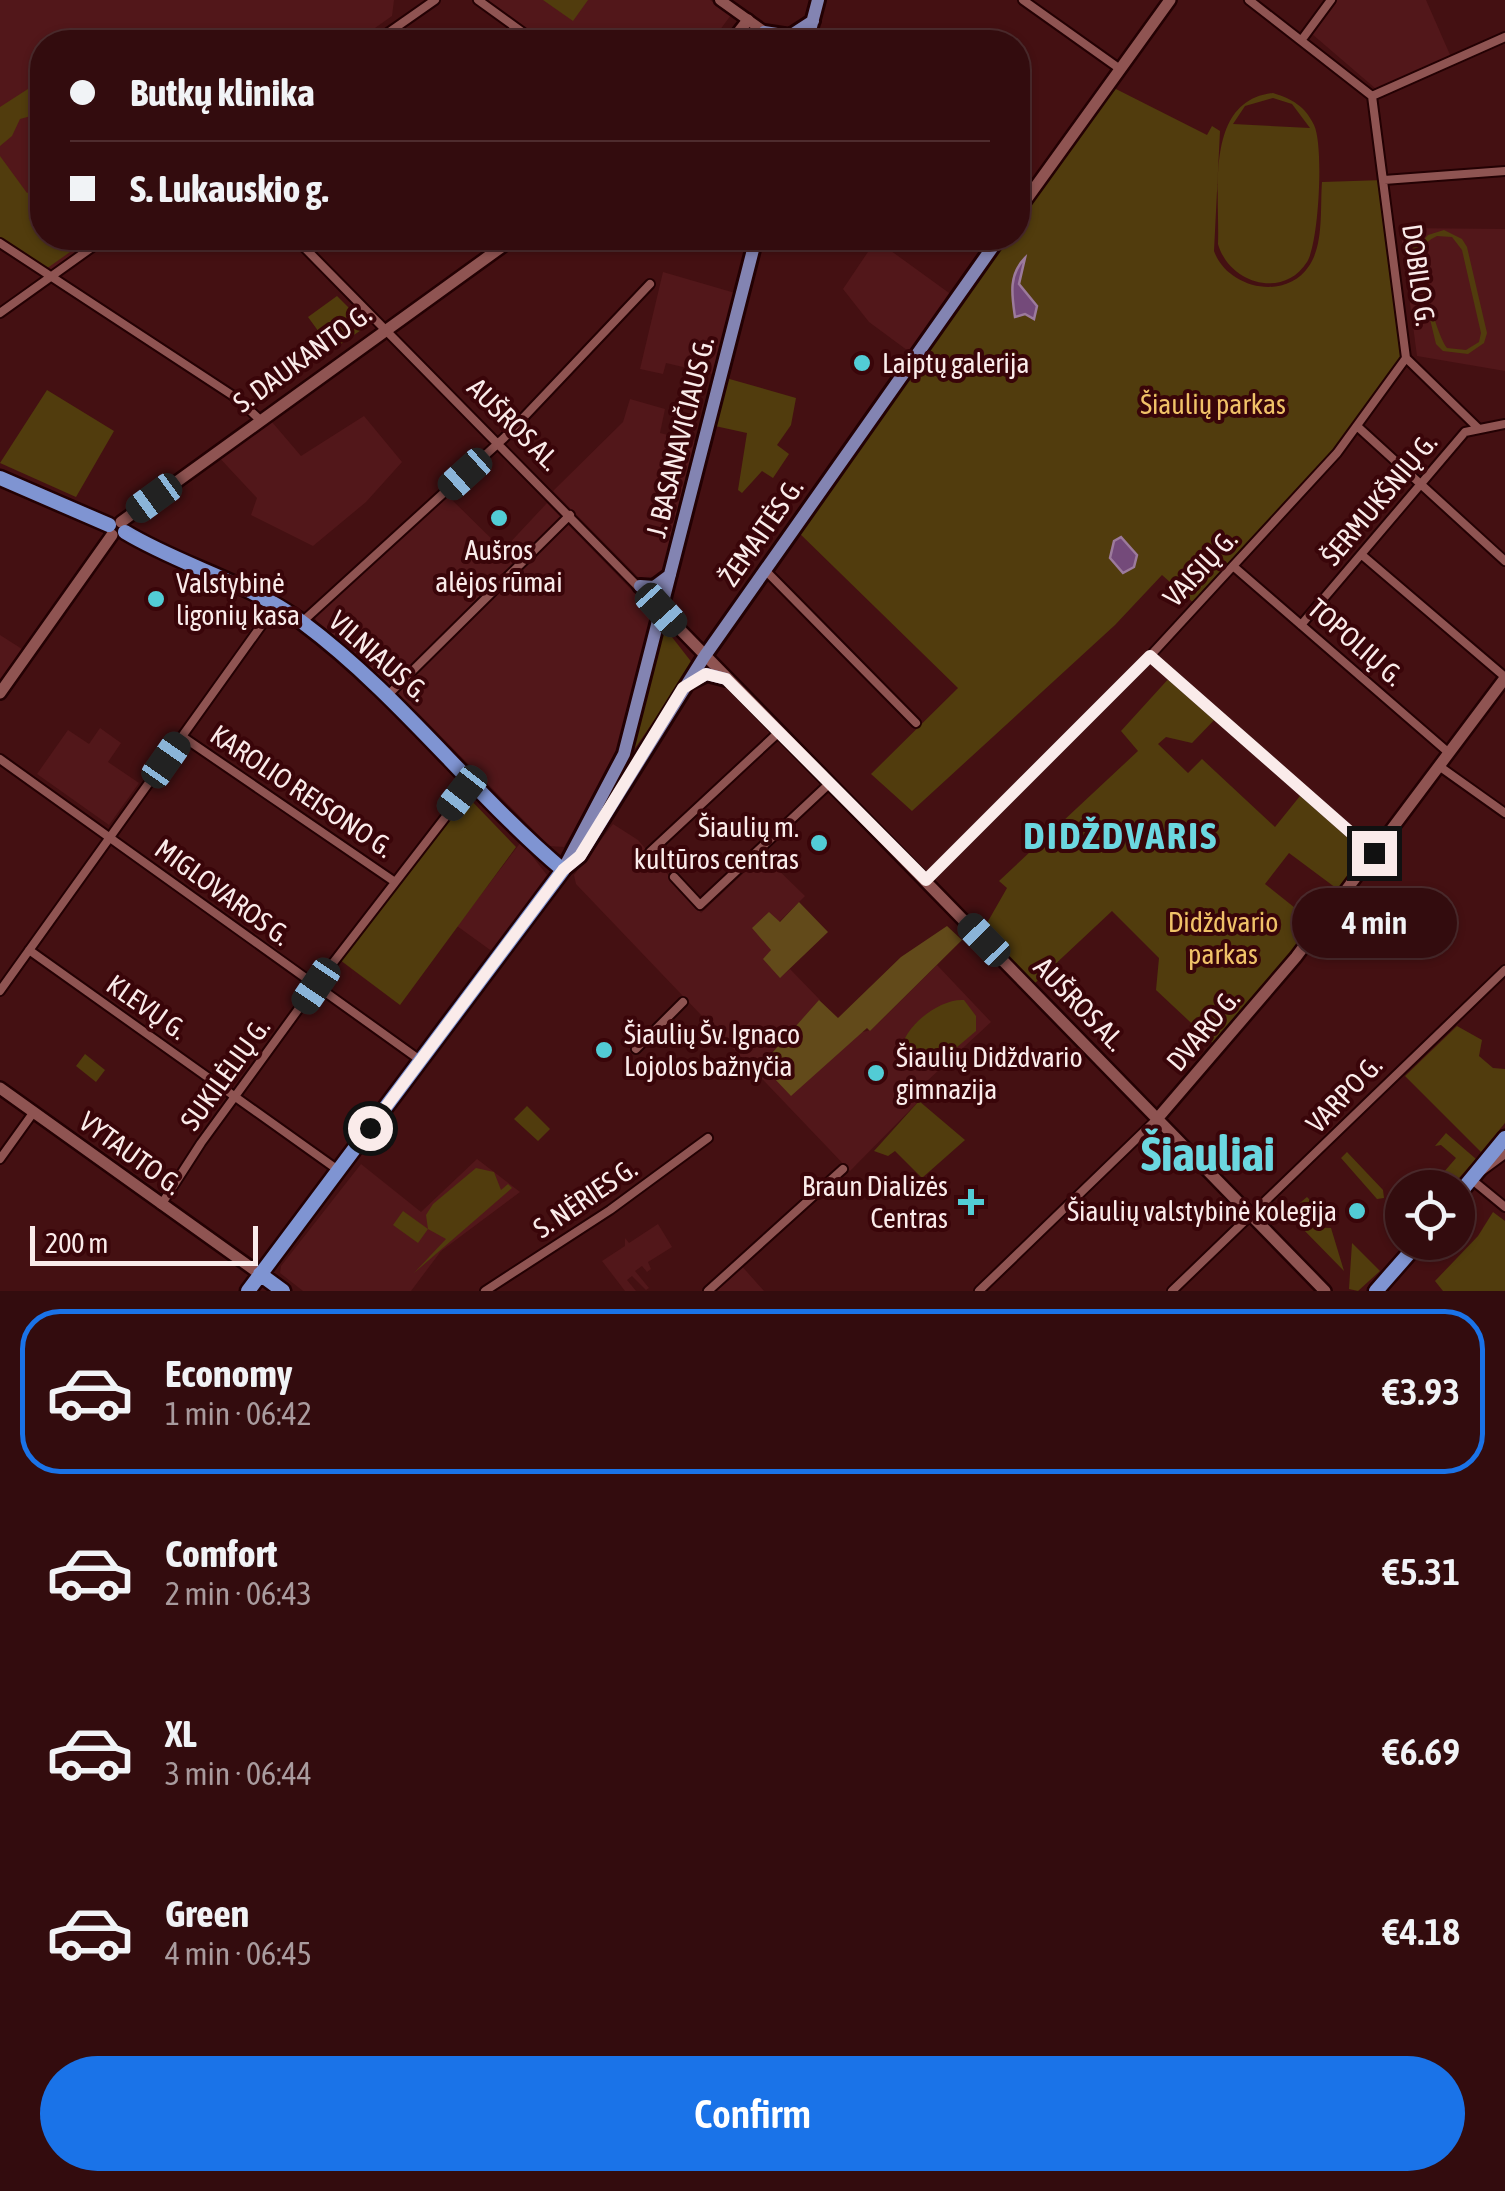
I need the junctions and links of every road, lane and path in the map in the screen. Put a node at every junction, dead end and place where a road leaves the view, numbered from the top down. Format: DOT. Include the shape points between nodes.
graph roads {
  1 [pos="434,0"];
  2 [pos="478,0"];
  3 [pos="720,0"];
  4 [pos="818,0"];
  5 [pos="1023,0"];
  6 [pos="1170,0"];
  7 [pos="1248,0"];
  8 [pos="1331,0"];
  9 [pos="748,20"];
  10 [pos="812,21"];
  11 [pos="392,30"];
  12 [pos="519,30"];
  13 [pos="740,30"];
  14 [pos="761,30"];
  15 [pos="799,30"];
  16 [pos="810,30"];
  17 [pos="1505,37"];
  18 [pos="1303,38"];
  19 [pos="1120,69"];
  20 [pos="1372,96"];
  21 [pos="1505,171"];
  22 [pos="1384,180"];
  23 [pos="1030,194"];
  24 [pos="0,243"];
  25 [pos="88,250"];
  26 [pos="307,250"];
  27 [pos="497,250"];
  28 [pos="753,250"];
  29 [pos="991,250"];
  30 [pos="49,278"];
  31 [pos="650,284"];
  32 [pos="0,313"];
  33 [pos="385,329"];
  34 [pos="1406,358"];
  35 [pos="260,419"];
  36 [pos="1505,424"];
  37 [pos="1358,427"];
  38 [pos="1478,430"];
  39 [pos="499,443"];
  40 [pos="0,478"];
  41 [pos="1420,486"];
  42 [pos="570,516"];
  43 [pos="117,528"];
  44 [pos="1362,555"];
  45 [pos="1505,561"];
  46 [pos="1233,566"];
  47 [pos="764,570"];
  48 [pos="670,576"];
  49 [pos="640,586"];
  50 [pos="276,605"];
  51 [pos="661,610"];
  52 [pos="302,622"];
  53 [pos="1301,625"];
  54 [pos="704,656"];
  55 [pos="1150,656"];
  56 [pos="1505,678"];
  57 [pos="726,679"];
  58 [pos="683,688"];
  59 [pos="0,693"];
  60 [pos="389,694"];
  61 [pos="916,724"];
  62 [pos="779,732"];
  63 [pos="183,736"];
  64 [pos="1449,753"];
  65 [pos="0,759"];
  66 [pos="1439,766"];
  67 [pos="474,781"];
  68 [pos="830,783"];
  69 [pos="1505,813"];
  70 [pos="110,838"];
  71 [pos="650,852"];
  72 [pos="1374,853"];
  73 [pos="563,870"];
  74 [pos="674,877"];
  75 [pos="926,880"];
  76 [pos="394,882"];
  77 [pos="29,950"];
  78 [pos="1505,970"];
  79 [pos="316,986"];
  80 [pos="0,990"];
  81 [pos="683,1002"];
  82 [pos="636,1050"];
  83 [pos="420,1060"];
  84 [pos="0,1088"];
  85 [pos="237,1096"];
  86 [pos="33,1113"];
  87 [pos="1157,1119"];
  88 [pos="708,1138"];
  89 [pos="1505,1138"];
  90 [pos="1505,1154"];
  91 [pos="0,1159"];
  92 [pos="843,1169"];
  93 [pos="338,1170"];
  94 [pos="1475,1174"];
  95 [pos="1475,1176"];
  96 [pos="1475,1182"];
  97 [pos="162,1206"];
  98 [pos="1505,1207"];
  99 [pos="1252,1215"];
  100 [pos="1403,1260"];
  101 [pos="260,1274"];
  102 [pos="248,1291"];
  103 [pos="283,1291"];
  104 [pos="485,1291"];
  105 [pos="708,1291"];
  106 [pos="979,1291"];
  107 [pos="1172,1291"];
  108 [pos="1325,1291"];
  109 [pos="1376,1291"];
  1 -- 11 [label="street"];
  2 -- 12 [label="street"];
  3 -- 9 [label="street"];
  4 -- 10 [label="main road"];
  5 -- 19 [label="street"];
  6 -- 19 [label="main road"];
  7 -- 18 [label="street"];
  8 -- 18 [label="street"];
  9 -- 13 [label="main road"];
  9 -- 14 [label="street"];
  10 -- 15 [label="main road"];
  10 -- 16 [label="main road"];
  17 -- 20 [label="street"];
  18 -- 20 [label="street"];
  19 -- 23 [label="main road"];
  20 -- 22 [label="street, DOBILO G."];
  21 -- 22 [label="street"];
  22 -- 34 [label="street, DOBILO G."];
  24 -- 30 [label="street"];
  25 -- 30 [label="street"];
  26 -- 33 [label="street, AUŠROS AL."];
  27 -- 33 [label="main road, S. DAUKANTO G."];
  28 -- 48 [label="main road, J. BASANAVIČIAUS G."];
  29 -- 47 [label="main road, ŽEMAITĖS G."];
  30 -- 32 [label="street"];
  30 -- 35 [label="street"];
  31 -- 39 [label="street"];
  33 -- 35 [label="main road, S. DAUKANTO G."];
  33 -- 39 [label="street, AUŠROS AL."];
  34 -- 37 [label="street, VAISIŲ G."];
  34 -- 38 [label="street, DOBILO G."];
  35 -- 43 [label="main road, S. DAUKANTO G."];
  36 -- 38 [label="street, ŠERMUKŠNIŲ G."];
  37 -- 41 [label="street"];
  37 -- 46 [label="street, VAISIŲ G."];
  38 -- 41 [label="street, ŠERMUKŠNIŲ G." via="1465,432"];
  39 -- 42 [label="street, AUŠROS AL."];
  39 -- 52 [label="street"];
  40 -- 43 [label="highway, VILNIAUS G."];
  41 -- 44 [label="street, ŠERMUKŠNIŲ G."];
  41 -- 45 [label="street"];
  42 -- 49 [label="street, AUŠROS AL."];
  42 -- 60 [label="street"];
  43 -- 50 [label="highway, VILNIAUS G."];
  43 -- 59 [label="main road, S. DAUKANTO G."];
  44 -- 53 [label="street, ŠERMUKŠNIŲ G."];
  44 -- 56 [label="street"];
  46 -- 53 [label="street, TOPOLIŲ G."];
  46 -- 55 [label="street, VAISIŲ G."];
  47 -- 54 [label="main road, ŽEMAITĖS G."];
  47 -- 61 [label="street"];
  48 -- 49 [label="main road"];
  48 -- 51 [label="main road, J. BASANAVIČIAUS G."];
  49 -- 51 [label="street, AUŠROS AL."];
  50 -- 52 [label="highway, VILNIAUS G."];
  50 -- 63 [label="street"];
  51 -- 54 [label="main road, AUŠROS AL."];
  51 -- 73 [label="main road, J. BASANAVIČIAUS G." via="624,754"];
  52 -- 60 [label="highway, VILNIAUS G."];
  53 -- 64 [label="street, TOPOLIŲ G."];
  54 -- 57 [label="main road, AUŠROS AL."];
  54 -- 58 [label="main road, ŽEMAITĖS G."];
  55 -- 72 [label="street"];
  55 -- 75 [label="street, VAISIŲ G."];
  56 -- 64 [label="main road, DVARO G."];
  57 -- 58 [label="main road" via="706,674"];
  57 -- 62 [label="main road, AUŠROS AL."];
  58 -- 73 [label="main road, ŽEMAITĖS G." via="580,856"];
  60 -- 67 [label="highway, VILNIAUS G."];
  62 -- 68 [label="main road, AUŠROS AL."];
  62 -- 71 [label="street"];
  63 -- 70 [label="street"];
  63 -- 76 [label="street, KAROLIO REISONO G."];
  64 -- 66 [label="main road, DVARO G."];
  65 -- 70 [label="street, MIGLOVAROS G."];
  66 -- 69 [label="street"];
  66 -- 72 [label="main road, DVARO G."];
  67 -- 73 [label="highway, VILNIAUS G."];
  67 -- 76 [label="street, SUKILĖLIŲ G."];
  68 -- 74 [label="street" via="700,905"];
  68 -- 75 [label="main road, AUŠROS AL."];
  70 -- 77 [label="street"];
  70 -- 79 [label="street, MIGLOVAROS G."];
  72 -- 87 [label="main road, DVARO G." via="1256,1006"];
  73 -- 83 [label="highway, ŽEMAITĖS G."];
  75 -- 87 [label="main road, AUŠROS AL."];
  76 -- 79 [label="street, SUKILĖLIŲ G."];
  77 -- 80 [label="street"];
  77 -- 85 [label="street, KLEVŲ G."];
  78 -- 99 [label="street, VARPO G."];
  79 -- 83 [label="street, MIGLOVAROS G."];
  79 -- 85 [label="street, SUKILĖLIŲ G."];
  81 -- 82 [label="street"];
  83 -- 93 [label="highway, ŽEMAITĖS G."];
  84 -- 86 [label="main road, VYTAUTO G."];
  85 -- 93 [label="street, KLEVŲ G."];
  85 -- 97 [label="street, SUKILĖLIŲ G."];
  86 -- 91 [label="street"];
  86 -- 97 [label="main road, VYTAUTO G."];
  87 -- 99 [label="main road, AUŠROS AL."];
  87 -- 106 [label="street, DVARO G."];
  88 -- 104 [label="street, S. NĖRIES G."];
  89 -- 94 [label="highway"];
  90 -- 95 [label="street"];
  92 -- 105 [label="street"];
  93 -- 101 [label="highway, ŽEMAITĖS G."];
  96 -- 98 [label="street"];
  97 -- 101 [label="main road, VYTAUTO G."];
  99 -- 107 [label="street, VARPO G."];
  99 -- 108 [label="main road, AUŠROS AL."];
  100 -- 109 [label="highway"];
  101 -- 102 [label="highway, ŽEMAITĖS G."];
  101 -- 103 [label="highway, VYTAUTO G."];
}
